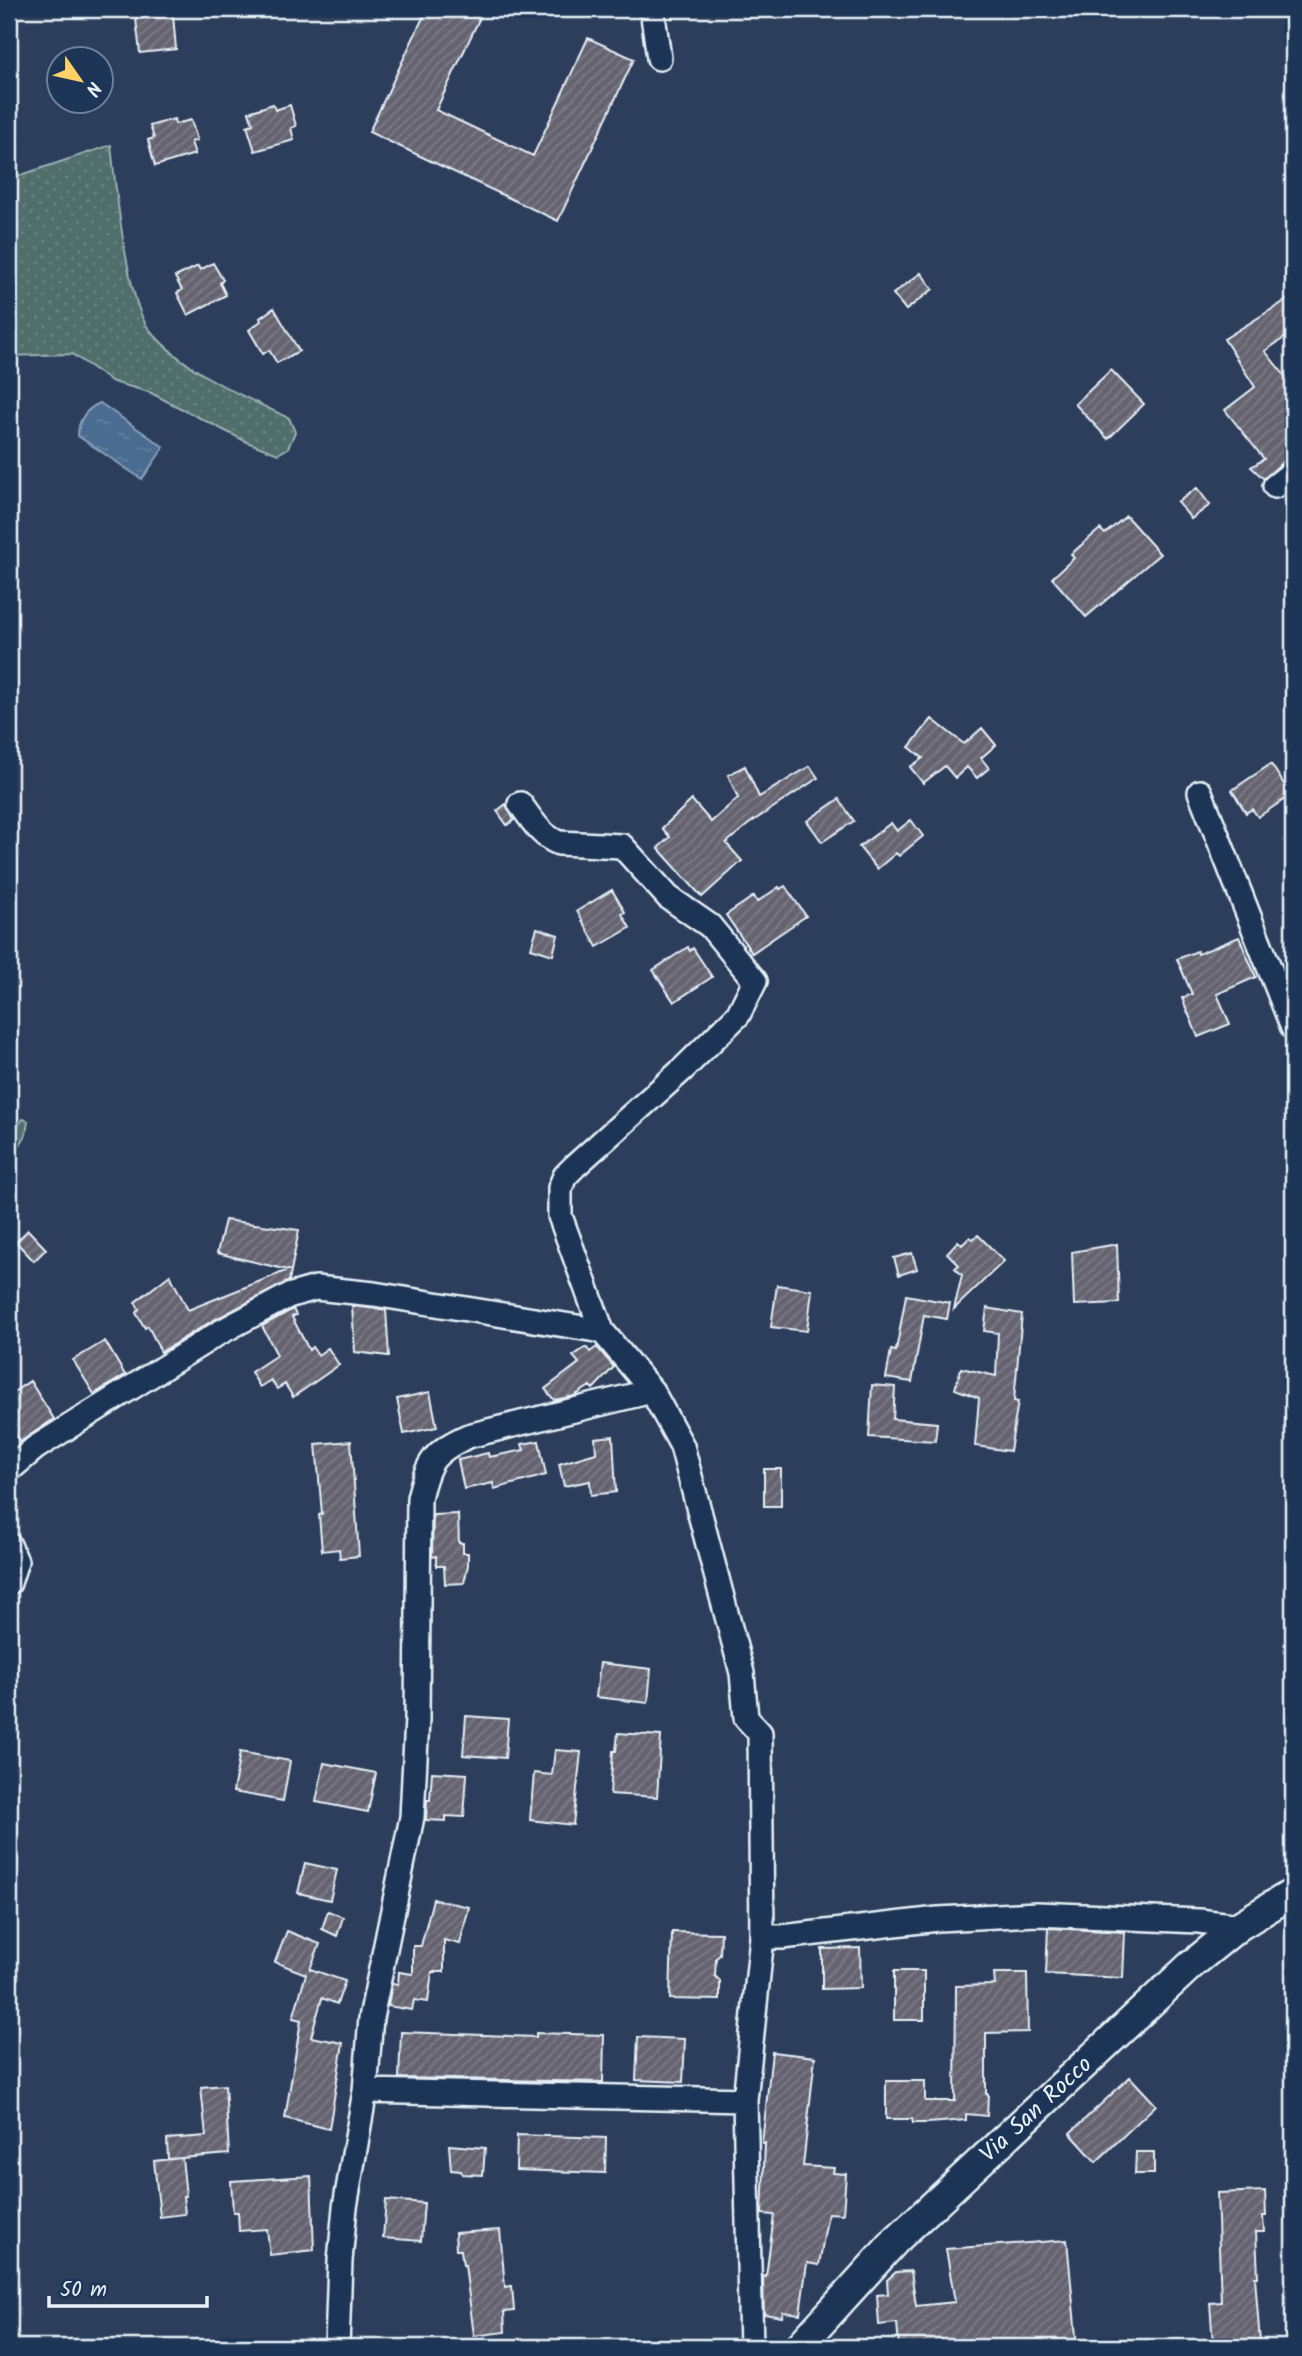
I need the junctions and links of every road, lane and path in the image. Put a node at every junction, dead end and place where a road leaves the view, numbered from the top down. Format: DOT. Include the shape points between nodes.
graph roads {
  1 [pos="652,9"];
  2 [pos="659,58"];
  3 [pos="1200,793"];
  4 [pos="520,804"];
  5 [pos="1293,1028"];
  6 [pos="602,1331"];
  7 [pos="652,1391"];
  8 [pos="9,1470"];
  9 [pos="9,1545"];
  10 [pos="9,1583"];
  11 [pos="1293,1893"];
  12 [pos="1239,1926"];
  13 [pos="762,1937"];
  14 [pos="365,2091"];
  15 [pos="745,2100"];
  16 [pos="337,2347"];
  17 [pos="751,2347"];
  18 [pos="799,2347"];
  1 -- 2 [label="street"];
  3 -- 5 [label="street"];
  4 -- 6 [label="street" via="549,839 622,846 668,898 710,926 755,981 738,1015 565,1176 560,1216"];
  6 -- 7 [label="street"];
  6 -- 8 [label="street" via="316,1288 288,1296 217,1334 35,1448"];
  7 -- 13 [label="street" via="682,1446 742,1673 746,1718 760,1733"];
  7 -- 14 [label="street" via="468,1436 445,1446 426,1467 419,1498 412,1817 371,2018"];
  9 -- 10 [label="street" via="16,1561"];
  11 -- 12 [label="street, Via San Rocco"];
  12 -- 13 [label="street" via="1037,1914"];
  12 -- 18 [label="street, Via San Rocco" via="1191,1965 896,2240"];
  13 -- 15 [label="street"];
  14 -- 15 [label="street"];
  14 -- 16 [label="street" via="345,2207"];
  15 -- 17 [label="street"];
}
